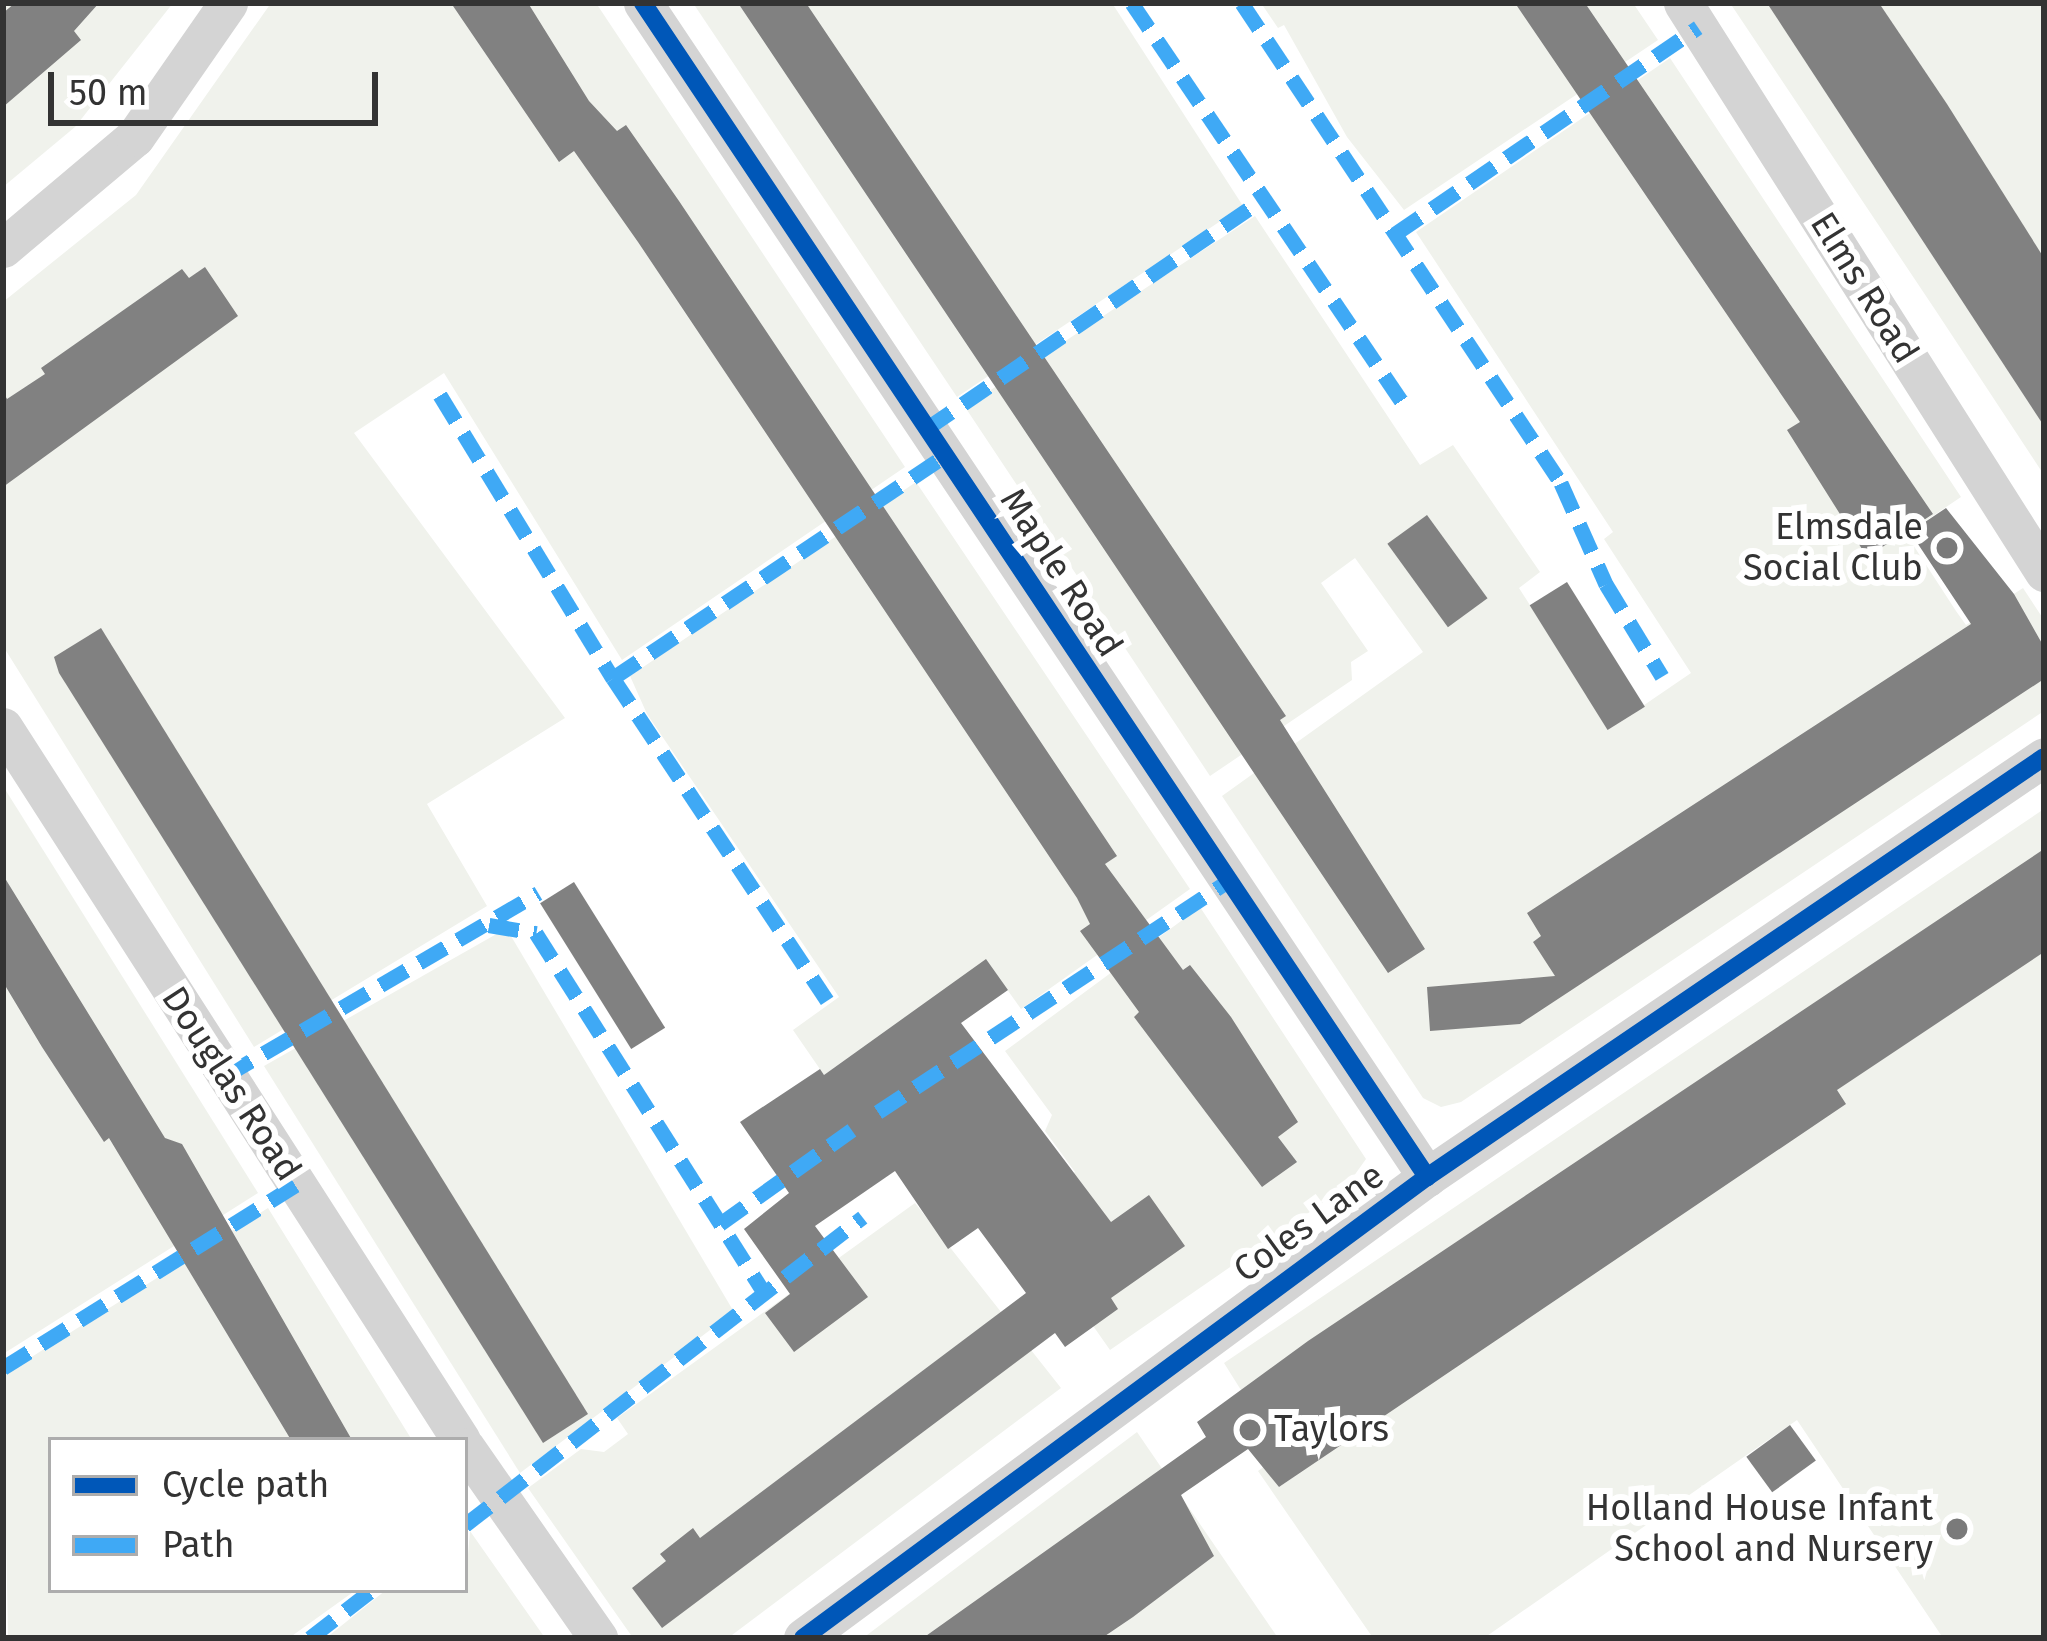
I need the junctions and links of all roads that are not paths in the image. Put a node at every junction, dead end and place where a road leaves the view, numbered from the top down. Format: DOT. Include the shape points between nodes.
graph roads {
  1 [pos="228,3"];
  2 [pos="643,3"];
  3 [pos="1683,3"];
  4 [pos="3,248"];
  5 [pos="2044,572"];
  6 [pos="3,727"];
  7 [pos="2044,757"];
  8 [pos="1427,1177"];
  9 [pos="459,1437"];
  10 [pos="468,1450"];
  11 [pos="598,1638"];
  12 [pos="803,1638"];
  1 -- 4 [label="street" via="135,137"];
  2 -- 8 [label="street, Maple Road"];
  3 -- 5 [label="street, Elms Road"];
  6 -- 9 [label="street, Douglas Road"];
  7 -- 8 [label="street, Coles Lane"];
  8 -- 12 [label="street, Coles Lane"];
  10 -- 11 [label="street, Douglas Road"];
}
